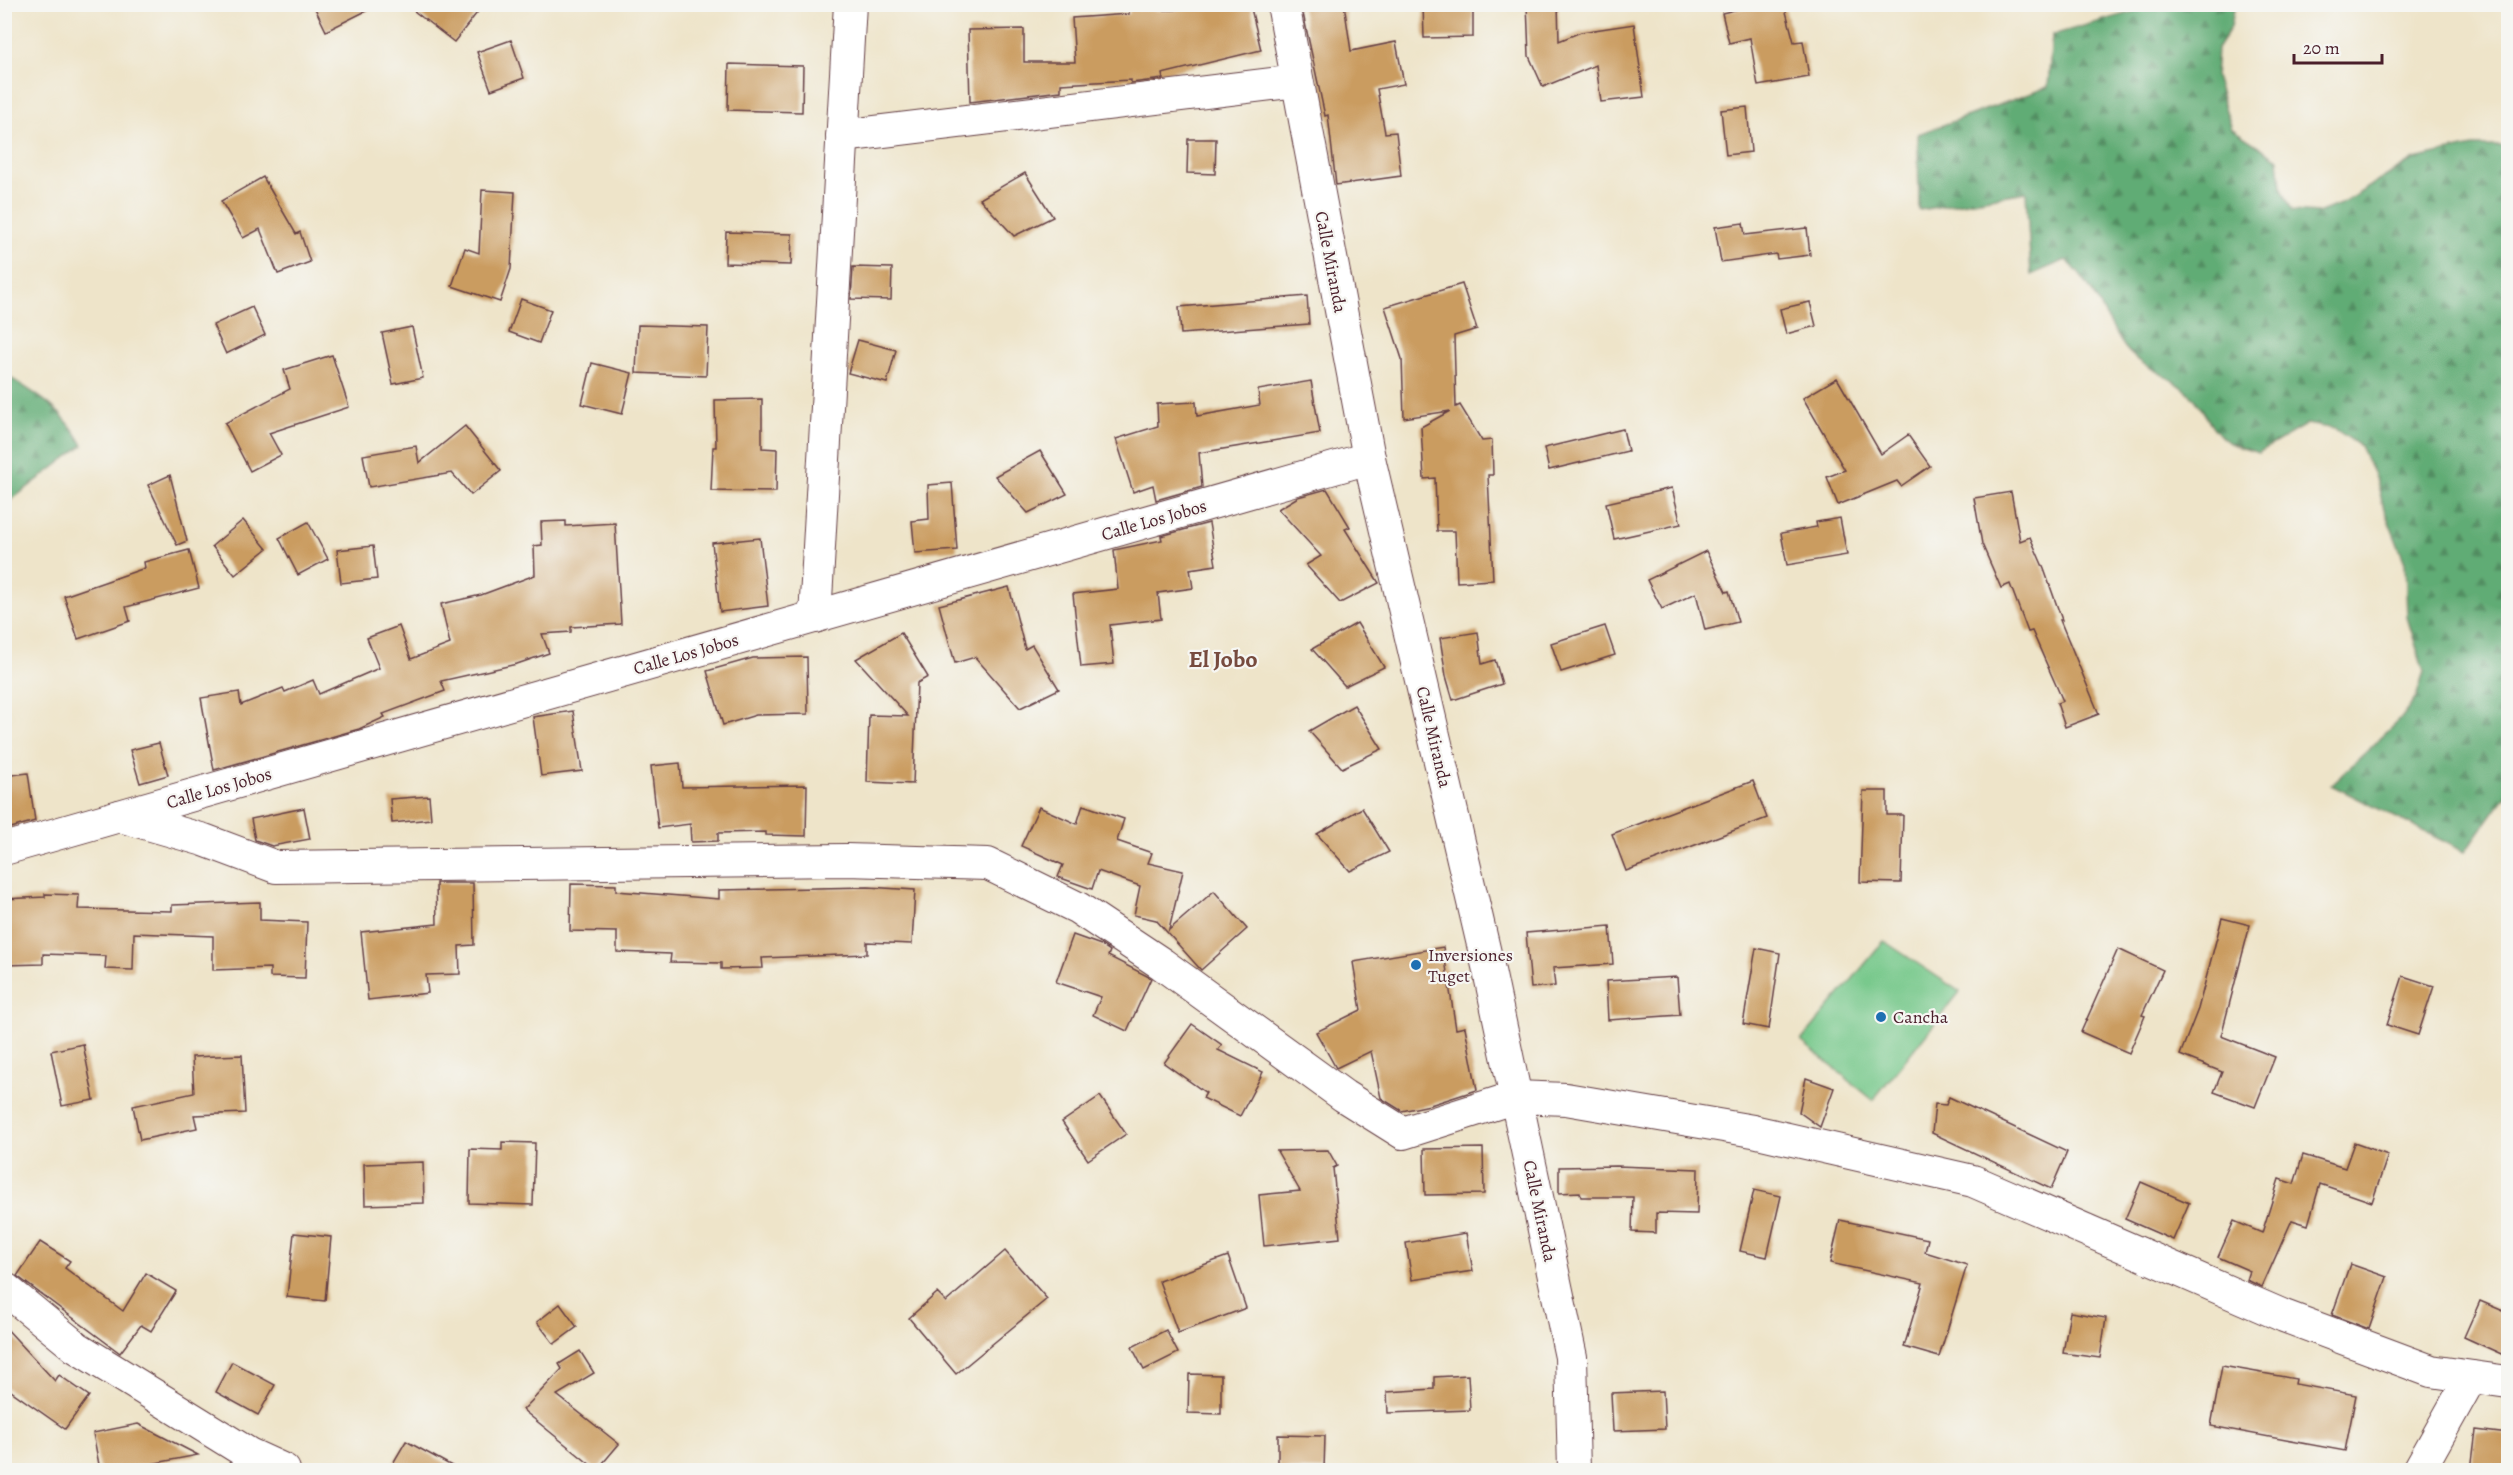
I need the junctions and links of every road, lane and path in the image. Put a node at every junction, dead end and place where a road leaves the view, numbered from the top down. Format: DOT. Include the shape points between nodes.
graph roads {
  1 [pos="850,4"];
  2 [pos="1283,4"];
  3 [pos="1297,81"];
  4 [pos="842,136"];
  5 [pos="1368,458"];
  6 [pos="815,617"];
  7 [pos="120,816"];
  8 [pos="4,849"];
  9 [pos="1516,1097"];
  10 [pos="4,1288"];
  11 [pos="2471,1377"];
  12 [pos="2508,1382"];
  13 [pos="284,1470"];
  14 [pos="1574,1470"];
  15 [pos="2419,1470"];
  1 -- 4 [label="street"];
  2 -- 3 [label="street, Calle Miranda"];
  3 -- 4 [label="street"];
  3 -- 5 [label="street, Calle Miranda"];
  4 -- 6 [label="street"];
  5 -- 6 [label="street, Calle Los Jobos"];
  5 -- 9 [label="street, Calle Miranda"];
  6 -- 7 [label="street, Calle Los Jobos"];
  7 -- 8 [label="street, Calle Los Jobos"];
  7 -- 9 [label="street" via="204,840 276,867 846,860 988,864 1078,908 1162,963 1344,1096 1403,1133"];
  9 -- 11 [label="street" via="1566,1099 1753,1131 1972,1181 2284,1316 2431,1371"];
  9 -- 14 [label="street, Calle Miranda" via="1571,1357"];
  10 -- 13 [label="street" via="75,1347 249,1454"];
  11 -- 12 [label="street"];
  11 -- 15 [label="street"];
}
